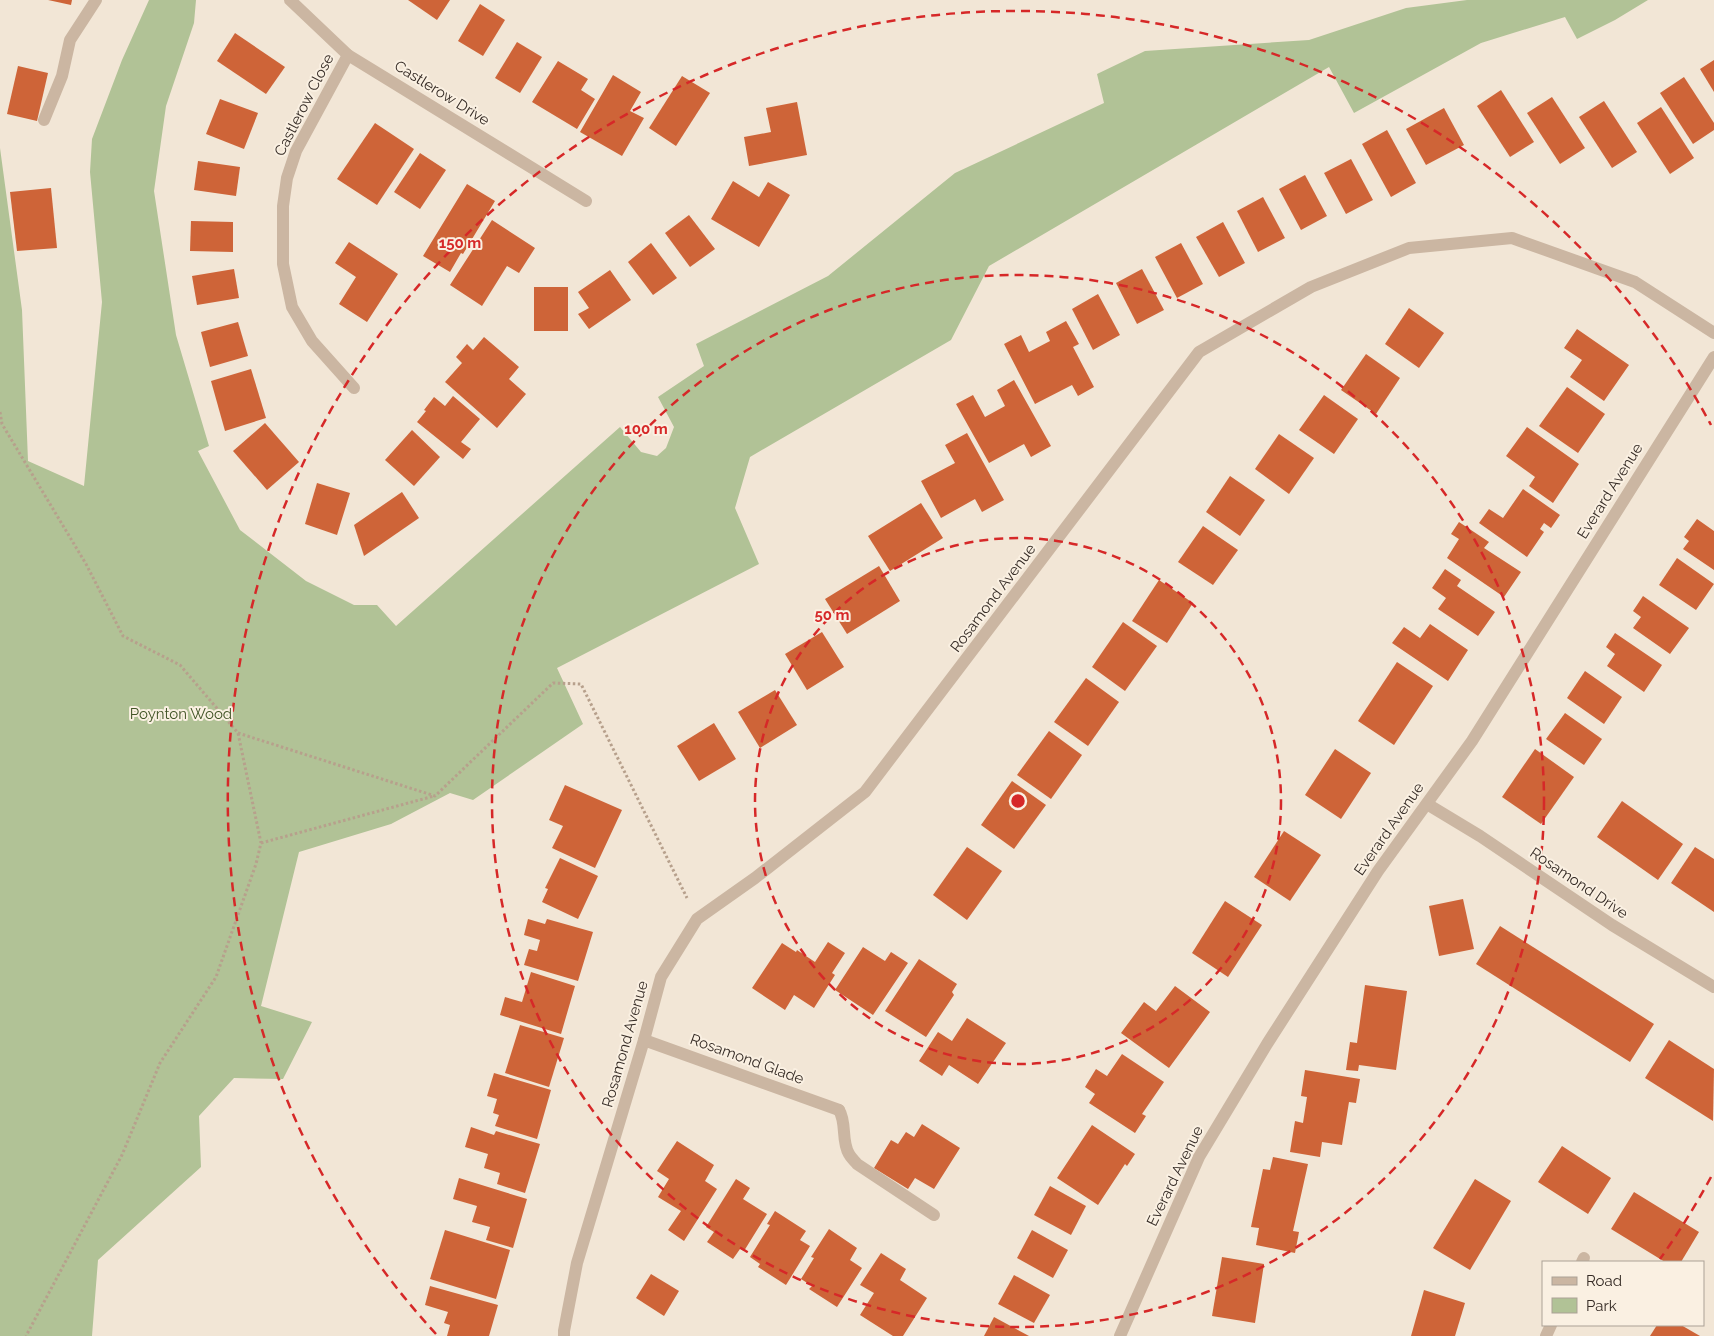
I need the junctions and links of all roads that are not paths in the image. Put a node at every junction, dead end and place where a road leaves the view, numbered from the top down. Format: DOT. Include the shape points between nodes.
graph roads {
  1 [pos="96,0"];
  2 [pos="290,0"];
  3 [pos="348,55"];
  4 [pos="44,120"];
  5 [pos="586,201"];
  6 [pos="1714,333"];
  7 [pos="1714,357"];
  8 [pos="354,388"];
  9 [pos="1427,804"];
  10 [pos="1714,987"];
  11 [pos="644,1040"];
  12 [pos="934,1215"];
  13 [pos="564,1336"];
  14 [pos="1120,1336"];
  1 -- 4 [label="street" via="70,40 62,76"];
  2 -- 3 [label="street, Castlerow Drive"];
  3 -- 5 [label="street, Castlerow Drive"];
  3 -- 8 [label="street, Castlerow Close" via="296,151 287,178 283,206 283,264 292,307 312,341"];
  6 -- 11 [label="street, Rosamond Avenue" via="1635,282 1512,238 1409,248 1311,287 1199,352 865,792 697,919 661,977"];
  7 -- 9 [label="street, Everard Avenue" via="1472,741"];
  9 -- 10 [label="street, Rosamond Drive" via="1612,925"];
  9 -- 14 [label="street, Everard Avenue" via="1362,895 1199,1157"];
  11 -- 12 [label="street, Rosamond Glade" via="839,1110 843,1116 848,1153 857,1164"];
  11 -- 13 [label="street, Rosamond Avenue" via="577,1262"];
}
